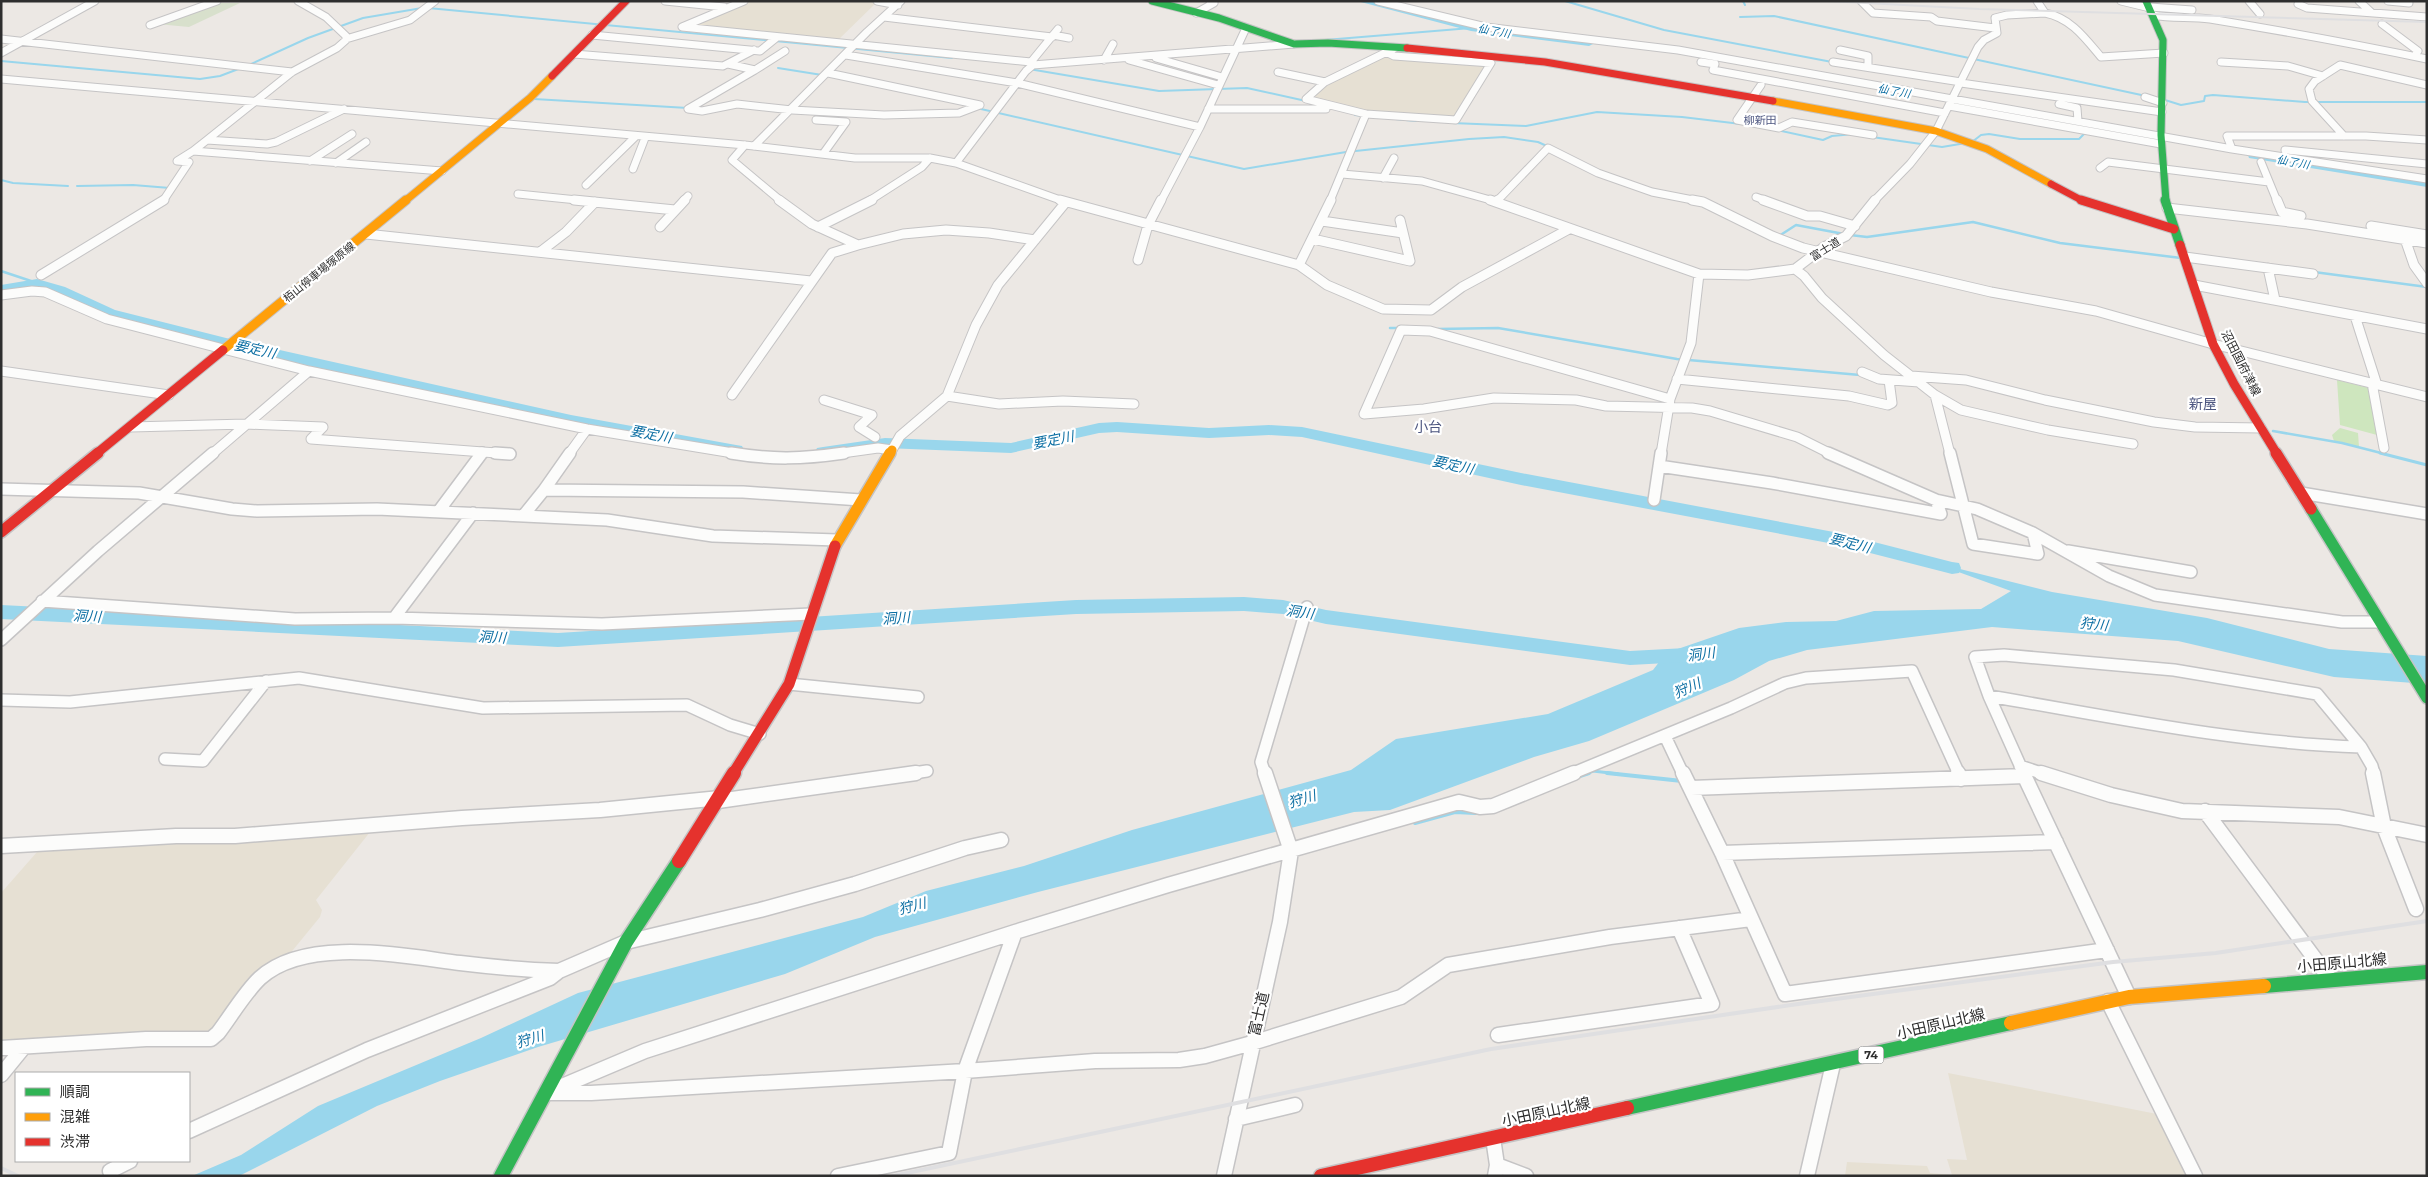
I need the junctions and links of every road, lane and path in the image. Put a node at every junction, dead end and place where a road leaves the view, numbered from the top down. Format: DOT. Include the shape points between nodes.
graph roads {
  1 [pos="95,1"];
  2 [pos="217,1"];
  3 [pos="298,1"];
  4 [pos="435,1"];
  5 [pos="626,1"];
  6 [pos="665,1"];
  7 [pos="744,1"];
  8 [pos="877,1"];
  9 [pos="1152,1"];
  10 [pos="1210,1"];
  11 [pos="1378,1"];
  12 [pos="1861,1"];
  13 [pos="2037,1"];
  14 [pos="2122,1"];
  15 [pos="2248,1"];
  16 [pos="2359,1"];
  17 [pos="2388,1"];
  18 [pos="2409,2"];
  19 [pos="900,3"];
  20 [pos="2295,4"];
  21 [pos="723,7"];
  22 [pos="2149,8"];
  23 [pos="2192,10"];
  24 [pos="2370,11"];
  25 [pos="1196,13"];
  26 [pos="2045,13"];
  27 [pos="2260,14"];
  28 [pos="884,17"];
  29 [pos="2427,17"];
  30 [pos="2382,24"];
  31 [pos="150,25"];
  32 [pos="1246,28"];
  33 [pos="1996,28"];
  34 [pos="1058,29"];
  35 [pos="592,35"];
  36 [pos="1053,36"];
  37 [pos="1069,38"];
  38 [pos="1,39"];
  39 [pos="346,39"];
  40 [pos="24,40"];
  41 [pos="775,40"];
  42 [pos="1291,43"];
  43 [pos="1113,44"];
  44 [pos="1236,49"];
  45 [pos="754,50"];
  46 [pos="851,50"];
  47 [pos="1391,50"];
  48 [pos="1840,50"];
  49 [pos="785,51"];
  50 [pos="1,53"];
  51 [pos="2164,53"];
  52 [pos="574,54"];
  53 [pos="1149,56"];
  54 [pos="1465,56"];
  55 [pos="2416,56"];
  56 [pos="1105,58"];
  57 [pos="1123,58"];
  58 [pos="2427,59"];
  59 [pos="1693,60"];
  60 [pos="1833,62"];
  61 [pos="2221,62"];
  62 [pos="728,64"];
  63 [pos="1031,65"];
  64 [pos="1868,67"];
  65 [pos="755,70"];
  66 [pos="292,72"];
  67 [pos="1278,72"];
  68 [pos="828,73"];
  69 [pos="1222,76"];
  70 [pos="2323,76"];
  71 [pos="1,79"];
  72 [pos="1325,82"];
  73 [pos="1017,83"];
  74 [pos="1960,84"];
  75 [pos="1218,85"];
  76 [pos="1761,85"];
  77 [pos="2427,85"];
  78 [pos="1753,96"];
  79 [pos="2145,97"];
  80 [pos="255,100"];
  81 [pos="1950,104"];
  82 [pos="2163,104"];
  83 [pos="980,105"];
  84 [pos="1338,108"];
  85 [pos="344,109"];
  86 [pos="997,109"];
  87 [pos="1208,109"];
  88 [pos="792,110"];
  89 [pos="1366,114"];
  90 [pos="816,120"];
  91 [pos="2078,120"];
  92 [pos="500,123"];
  93 [pos="1200,127"];
  94 [pos="1936,131"];
  95 [pos="352,134"];
  96 [pos="1874,135"];
  97 [pos="2344,136"];
  98 [pos="636,137"];
  99 [pos="645,138"];
  100 [pos="207,140"];
  101 [pos="2427,140"];
  102 [pos="2161,141"];
  103 [pos="366,142"];
  104 [pos="750,146"];
  105 [pos="2232,147"];
  106 [pos="193,151"];
  107 [pos="823,154"];
  108 [pos="930,158"];
  109 [pos="1394,158"];
  110 [pos="310,161"];
  111 [pos="2261,162"];
  112 [pos="336,163"];
  113 [pos="956,163"];
  114 [pos="2427,164"];
  115 [pos="2100,168"];
  116 [pos="2162,168"];
  117 [pos="634,169"];
  118 [pos="442,171"];
  119 [pos="1342,174"];
  120 [pos="1383,178"];
  121 [pos="2427,179"];
  122 [pos="2269,182"];
  123 [pos="586,185"];
  124 [pos="518,194"];
  125 [pos="688,196"];
  126 [pos="1756,196"];
  127 [pos="595,202"];
  128 [pos="1066,202"];
  129 [pos="1496,202"];
  130 [pos="2167,208"];
  131 [pos="675,210"];
  132 [pos="1400,220"];
  133 [pos="2307,220"];
  134 [pos="1322,221"];
  135 [pos="1148,225"];
  136 [pos="660,227"];
  137 [pos="818,228"];
  138 [pos="1569,229"];
  139 [pos="2174,229"];
  140 [pos="1850,231"];
  141 [pos="1403,232"];
  142 [pos="366,234"];
  143 [pos="2427,235"];
  144 [pos="1313,239"];
  145 [pos="2405,239"];
  146 [pos="1035,240"];
  147 [pos="2427,243"];
  148 [pos="858,245"];
  149 [pos="540,252"];
  150 [pos="1817,252"];
  151 [pos="2185,257"];
  152 [pos="1138,260"];
  153 [pos="1299,265"];
  154 [pos="2268,268"];
  155 [pos="1795,269"];
  156 [pos="1699,274"];
  157 [pos="2313,274"];
  158 [pos="41,275"];
  159 [pos="811,281"];
  160 [pos="2427,283"];
  161 [pos="2194,285"];
  162 [pos="1,295"];
  163 [pos="2275,300"];
  164 [pos="2355,316"];
  165 [pos="1430,320"];
  166 [pos="2427,329"];
  167 [pos="2213,344"];
  168 [pos="225,349"];
  169 [pos="1,371"];
  170 [pos="309,371"];
  171 [pos="1862,372"];
  172 [pos="1677,379"];
  173 [pos="1915,379"];
  174 [pos="1889,380"];
  175 [pos="2375,384"];
  176 [pos="169,395"];
  177 [pos="732,395"];
  178 [pos="1935,395"];
  179 [pos="946,396"];
  180 [pos="2427,397"];
  181 [pos="824,400"];
  182 [pos="1670,403"];
  183 [pos="1134,404"];
  184 [pos="246,424"];
  185 [pos="131,427"];
  186 [pos="2261,428"];
  187 [pos="587,429"];
  188 [pos="874,437"];
  189 [pos="2132,444"];
  190 [pos="2384,448"];
  191 [pos="892,450"];
  192 [pos="483,452"];
  193 [pos="510,454"];
  194 [pos="1659,466"];
  195 [pos="1,489"];
  196 [pos="52,490"];
  197 [pos="544,490"];
  198 [pos="2301,493"];
  199 [pos="162,496"];
  200 [pos="861,500"];
  201 [pos="1654,500"];
  202 [pos="1936,500"];
  203 [pos="1962,505"];
  204 [pos="438,512"];
  205 [pos="473,514"];
  206 [pos="2427,514"];
  207 [pos="523,516"];
  208 [pos="1,532"];
  209 [pos="2033,533"];
  210 [pos="837,540"];
  211 [pos="2064,550"];
  212 [pos="2191,572"];
  213 [pos="42,601"];
  214 [pos="1307,607"];
  215 [pos="812,614"];
  216 [pos="394,618"];
  217 [pos="2379,622"];
  218 [pos="1,640"];
  219 [pos="266,681"];
  220 [pos="789,684"];
  221 [pos="1989,696"];
  222 [pos="918,697"];
  223 [pos="2427,698"];
  224 [pos="1,700"];
  225 [pos="760,734"];
  226 [pos="1665,736"];
  227 [pos="2361,747"];
  228 [pos="166,759"];
  229 [pos="927,771"];
  230 [pos="2023,771"];
  231 [pos="1961,779"];
  232 [pos="1691,788"];
  233 [pos="719,800"];
  234 [pos="2205,811"];
  235 [pos="2384,827"];
  236 [pos="2427,835"];
  237 [pos="1001,840"];
  238 [pos="2056,842"];
  239 [pos="1,846"];
  240 [pos="1290,849"];
  241 [pos="1722,854"];
  242 [pos="2416,909"];
  243 [pos="1751,919"];
  244 [pos="1679,928"];
  245 [pos="1015,932"];
  246 [pos="626,942"];
  247 [pos="2107,950"];
  248 [pos="559,971"];
  249 [pos="2427,972"];
  250 [pos="2330,979"];
  251 [pos="2129,996"];
  252 [pos="2108,1001"];
  253 [pos="1498,1035"];
  254 [pos="1252,1043"];
  255 [pos="1,1048"];
  256 [pos="23,1048"];
  257 [pos="1833,1064"];
  258 [pos="965,1071"];
  259 [pos="1,1075"];
  260 [pos="544,1093"];
  261 [pos="1295,1105"];
  262 [pos="1236,1119"];
  263 [pos="190,1131"];
  264 [pos="1493,1138"];
  265 [pos="128,1162"];
  266 [pos="1496,1170"];
  267 [pos="110,1171"];
  268 [pos="501,1176"];
  269 [pos="838,1176"];
  270 [pos="1224,1176"];
  271 [pos="1321,1176"];
  272 [pos="1526,1176"];
  273 [pos="1807,1176"];
  274 [pos="2195,1176"];
  1 -- 40 [label="street"];
  2 -- 31 [label="street"];
  3 -- 39 [label="street" via="326,17"];
  4 -- 39 [label="street" via="410,20"];
  5 -- 35 [label="main road, 栢山停車場塚原線"];
  6 -- 21 [label="street"];
  7 -- 21 [label="street"];
  8 -- 19 [label="street"];
  9 -- 25 [label="main road"];
  10 -- 25 [label="street" via="1214,3"];
  11 -- 81 [label="street" via="1486,27 1668,48"];
  12 -- 33 [label="street" via="1873,13 1931,16 1936,21"];
  13 -- 26 [label="street"];
  14 -- 22 [label="street"];
  15 -- 27 [label="street"];
  16 -- 24 [label="street"];
  17 -- 18 [label="street"];
  19 -- 28 [label="street"];
  20 -- 24 [label="street" via="2307,8"];
  21 -- 41 [label="street" via="682,27"];
  22 -- 23 [label="street"];
  22 -- 51 [label="main road, 沼田国府津線" via="2163,40"];
  22 -- 55 [label="street" via="2167,18 2202,18"];
  24 -- 29 [label="street"];
  25 -- 32 [label="main road"];
  26 -- 33 [label="street, 富士道" via="1998,16 1994,20"];
  26 -- 51 [label="street" via="2058,16 2074,28 2101,57"];
  28 -- 36 [label="street"];
  28 -- 46 [label="street"];
  30 -- 55 [label="street" via="2412,44 2418,51"];
  32 -- 42 [label="main road"];
  32 -- 44 [label="street"];
  33 -- 74 [label="street, 富士道" via="1996,35 1984,40 1972,58"];
  34 -- 36 [label="street"];
  35 -- 45 [label="street"];
  35 -- 52 [label="main road, 栢山停車場塚原線"];
  36 -- 37 [label="street"];
  36 -- 63 [label="street"];
  38 -- 40 [label="street"];
  39 -- 66 [label="street" via="337,48"];
  40 -- 50 [label="street"];
  40 -- 66 [label="street"];
  41 -- 45 [label="street" via="760,51"];
  41 -- 46 [label="street"];
  42 -- 44 [label="street"];
  42 -- 47 [label="main road" via="1328,43"];
  43 -- 56 [label="street"];
  44 -- 53 [label="street"];
  44 -- 69 [label="street"];
  45 -- 62 [label="street"];
  46 -- 63 [label="street"];
  46 -- 68 [label="street"];
  46 -- 73 [label="street"];
  47 -- 54 [label="main road"];
  47 -- 72 [label="street"];
  48 -- 64 [label="street" via="1868,56"];
  49 -- 65 [label="street"];
  51 -- 82 [label="main road, 沼田国府津線"];
  52 -- 62 [label="street"];
  52 -- 92 [label="main road, 栢山停車場塚原線"];
  53 -- 57 [label="street"];
  53 -- 69 [label="street"];
  54 -- 78 [label="main road" via="1614,71"];
  54 -- 89 [label="street" via="1491,64 1456,120"];
  55 -- 58 [label="street"];
  56 -- 57 [label="street"];
  56 -- 63 [label="street"];
  57 -- 75 [label="street"];
  59 -- 81 [label="street" via="1715,64 1714,70"];
  60 -- 64 [label="street"];
  61 -- 70 [label="street" via="2288,66"];
  62 -- 65 [label="street"];
  63 -- 73 [label="street"];
  64 -- 74 [label="street"];
  65 -- 88 [label="street" via="688,110 702,111 737,104"];
  66 -- 80 [label="street"];
  67 -- 72 [label="street"];
  68 -- 83 [label="street"];
  68 -- 88 [label="street"];
  69 -- 75 [label="street"];
  70 -- 77 [label="street" via="2340,65"];
  70 -- 97 [label="street" via="2309,89 2314,103"];
  71 -- 80 [label="street"];
  72 -- 84 [label="street" via="1306,99"];
  73 -- 86 [label="street"];
  73 -- 93 [label="street"];
  74 -- 81 [label="street, 富士道"];
  74 -- 82 [label="street"];
  74 -- 91 [label="street" via="2074,107 2077,108"];
  75 -- 87 [label="street"];
  76 -- 78 [label="street"];
  78 -- 94 [label="main road"];
  78 -- 96 [label="street" via="1737,120 1779,128 1792,122"];
  79 -- 82 [label="street"];
  80 -- 85 [label="street"];
  80 -- 100 [label="street"];
  81 -- 91 [label="street"];
  81 -- 94 [label="street, 富士道"];
  81 -- 102 [label="street" via="2081,130"];
  82 -- 102 [label="main road, 沼田国府津線"];
  83 -- 86 [label="street"];
  83 -- 88 [label="street" via="959,113 940,114"];
  84 -- 87 [label="street"];
  84 -- 89 [label="street"];
  85 -- 92 [label="street"];
  85 -- 100 [label="street" via="276,142"];
  86 -- 113 [label="street"];
  87 -- 93 [label="street"];
  88 -- 104 [label="street"];
  89 -- 119 [label="street"];
  90 -- 107 [label="street" via="846,122"];
  91 -- 102 [label="street"];
  92 -- 98 [label="street"];
  92 -- 118 [label="main road, 栢山停車場塚原線"];
  93 -- 135 [label="street"];
  94 -- 139 [label="main road" via="1970,142 2083,201"];
  94 -- 140 [label="street, 富士道"];
  95 -- 110 [label="street"];
  97 -- 101 [label="street"];
  97 -- 105 [label="street" via="2227,136"];
  98 -- 99 [label="street"];
  98 -- 123 [label="street"];
  99 -- 104 [label="street"];
  99 -- 117 [label="street"];
  100 -- 106 [label="street"];
  102 -- 105 [label="street"];
  102 -- 116 [label="main road, 沼田国府津線"];
  103 -- 112 [label="street"];
  104 -- 107 [label="street"];
  104 -- 137 [label="street" via="732,160"];
  105 -- 114 [label="street"];
  105 -- 121 [label="street"];
  106 -- 110 [label="street"];
  106 -- 158 [label="street" via="177,161 189,162 163,201"];
  107 -- 108 [label="street" via="855,158"];
  108 -- 113 [label="street"];
  108 -- 137 [label="street" via="922,167 873,199"];
  109 -- 120 [label="street"];
  110 -- 112 [label="street"];
  111 -- 122 [label="street"];
  112 -- 118 [label="street"];
  113 -- 128 [label="street"];
  115 -- 116 [label="street" via="2108,162"];
  116 -- 122 [label="street"];
  116 -- 130 [label="main road, 沼田国府津線"];
  118 -- 142 [label="main road, 栢山停車場塚原線"];
  119 -- 120 [label="street"];
  119 -- 134 [label="street"];
  120 -- 129 [label="street" via="1422,181"];
  122 -- 133 [label="street" via="2282,212"];
  124 -- 127 [label="street"];
  125 -- 131 [label="street"];
  126 -- 140 [label="street" via="1807,216 1820,216"];
  127 -- 131 [label="street"];
  127 -- 149 [label="street" via="566,232"];
  128 -- 135 [label="street"];
  128 -- 146 [label="street"];
  129 -- 138 [label="street"];
  129 -- 150 [label="street" via="1548,148 1592,170 1642,189 1703,202 1772,236"];
  130 -- 133 [label="street"];
  130 -- 139 [label="main road, 沼田国府津線"];
  131 -- 136 [label="street"];
  132 -- 141 [label="street"];
  133 -- 143 [label="street"];
  133 -- 145 [label="street"];
  134 -- 141 [label="street"];
  134 -- 144 [label="street"];
  135 -- 152 [label="street"];
  135 -- 153 [label="street"];
  137 -- 148 [label="street"];
  138 -- 156 [label="street"];
  138 -- 165 [label="street" via="1470,282"];
  139 -- 151 [label="main road, 沼田国府津線"];
  140 -- 150 [label="street, 富士道"];
  141 -- 144 [label="street" via="1410,261"];
  142 -- 149 [label="street"];
  142 -- 168 [label="main road, 栢山停車場塚原線"];
  144 -- 153 [label="street"];
  145 -- 147 [label="street"];
  145 -- 160 [label="street" via="2414,265"];
  146 -- 148 [label="street" via="987,231 915,232"];
  146 -- 179 [label="street" via="989,300"];
  148 -- 159 [label="street" via="832,253"];
  149 -- 159 [label="street"];
  150 -- 155 [label="street, 富士道"];
  150 -- 167 [label="street" via="2008,296 2096,311"];
  151 -- 154 [label="street"];
  151 -- 161 [label="main road, 沼田国府津線"];
  153 -- 165 [label="street" via="1327,284 1383,308"];
  154 -- 157 [label="street"];
  154 -- 163 [label="street"];
  155 -- 156 [label="street" via="1748,275"];
  155 -- 173 [label="street" via="1884,355"];
  156 -- 172 [label="street" via="1691,343"];
  159 -- 177 [label="street"];
  161 -- 163 [label="street"];
  161 -- 167 [label="main road, 沼田国府津線"];
  162 -- 168 [label="street" via="45,292 107,319"];
  163 -- 164 [label="street"];
  164 -- 166 [label="street"];
  164 -- 175 [label="street"];
  165 -- 182 [label="street"];
  165 -- 182 [label="street" via="1401,330 1364,414 1494,398 1576,400 1606,406"];
  167 -- 175 [label="street"];
  167 -- 186 [label="main road, 沼田国府津線"];
  168 -- 170 [label="street"];
  168 -- 176 [label="main road, 栢山停車場塚原線"];
  169 -- 176 [label="street"];
  170 -- 184 [label="street"];
  170 -- 187 [label="street"];
  171 -- 174 [label="street"];
  172 -- 174 [label="street" via="1849,396 1888,405 1892,403"];
  172 -- 182 [label="street"];
  173 -- 174 [label="street"];
  173 -- 178 [label="street"];
  173 -- 186 [label="street" via="1966,380 2072,406 2170,424"];
  175 -- 180 [label="street"];
  175 -- 190 [label="street"];
  176 -- 185 [label="main road, 栢山停車場塚原線"];
  178 -- 189 [label="street" via="1961,410 2048,430"];
  178 -- 203 [label="street"];
  179 -- 183 [label="street" via="999,404 1063,401"];
  179 -- 191 [label="street" via="900,436"];
  181 -- 188 [label="street" via="872,416 859,427"];
  182 -- 194 [label="street"];
  182 -- 202 [label="street" via="1797,436"];
  184 -- 185 [label="street"];
  184 -- 192 [label="street" via="323,427 311,439"];
  184 -- 199 [label="street"];
  185 -- 196 [label="main road, 栢山停車場塚原線"];
  186 -- 198 [label="main road, 沼田国府津線"];
  187 -- 191 [label="street" via="776,459 878,448"];
  187 -- 197 [label="street"];
  191 -- 200 [label="main road"];
  192 -- 193 [label="street"];
  192 -- 204 [label="street"];
  194 -- 201 [label="street"];
  194 -- 202 [label="street" via="1772,482 1940,514"];
  195 -- 196 [label="street"];
  196 -- 199 [label="street"];
  196 -- 208 [label="main road, 栢山停車場塚原線"];
  197 -- 200 [label="street" via="739,490"];
  197 -- 207 [label="street"];
  198 -- 206 [label="street"];
  198 -- 217 [label="main road, 沼田国府津線"];
  199 -- 204 [label="street" via="232,510"];
  199 -- 213 [label="street"];
  200 -- 210 [label="main road"];
  202 -- 203 [label="street"];
  203 -- 209 [label="street"];
  203 -- 209 [label="street" via="1973,544 2038,554"];
  204 -- 205 [label="street"];
  205 -- 207 [label="street"];
  205 -- 216 [label="street"];
  207 -- 210 [label="street" via="608,520 713,536"];
  209 -- 211 [label="street"];
  210 -- 215 [label="main road"];
  211 -- 212 [label="street"];
  211 -- 217 [label="street" via="2109,576 2156,595 2342,622"];
  213 -- 216 [label="street" via="295,619"];
  213 -- 218 [label="street"];
  214 -- 240 [label="street, 富士道" via="1261,762"];
  215 -- 216 [label="street" via="602,624"];
  215 -- 220 [label="main road"];
  217 -- 223 [label="main road, 沼田国府津線"];
  219 -- 224 [label="street" via="70,702"];
  219 -- 225 [label="street" via="299,678 483,708 686,705 730,725"];
  219 -- 228 [label="street" via="203,761"];
  220 -- 222 [label="street"];
  220 -- 225 [label="main road"];
  221 -- 227 [label="street" via="2254,742"];
  221 -- 227 [label="street" via="1975,657 2004,655 2174,670 2317,694"];
  221 -- 230 [label="street"];
  225 -- 233 [label="main road"];
  226 -- 231 [label="street" via="1785,683 1806,678 1912,671"];
  226 -- 232 [label="street"];
  226 -- 240 [label="street" via="1493,806 1480,807 1459,802"];
  227 -- 235 [label="street" via="2372,766"];
  229 -- 233 [label="street"];
  230 -- 231 [label="street"];
  230 -- 234 [label="street" via="2149,805"];
  230 -- 238 [label="street"];
  231 -- 232 [label="street"];
  232 -- 241 [label="street"];
  233 -- 239 [label="street" via="235,836 176,836"];
  233 -- 246 [label="main road"];
  234 -- 235 [label="street" via="2338,817"];
  234 -- 250 [label="street"];
  235 -- 236 [label="street"];
  235 -- 242 [label="street"];
  237 -- 246 [label="street" via="760,910"];
  238 -- 241 [label="street"];
  238 -- 247 [label="street"];
  240 -- 245 [label="street"];
  240 -- 254 [label="street, 富士道" via="1280,922"];
  241 -- 243 [label="street"];
  243 -- 244 [label="street"];
  243 -- 247 [label="street" via="1785,994"];
  244 -- 253 [label="street" via="1712,1004"];
  244 -- 254 [label="street" via="1448,965 1401,997"];
  245 -- 258 [label="street"];
  245 -- 260 [label="street" via="644,1051"];
  246 -- 248 [label="street"];
  246 -- 260 [label="main road"];
  247 -- 251 [label="street"];
  248 -- 256 [label="street" via="521,970 380,953 336,952 308,956 293,959 260,978 210,1039 146,1038"];
  248 -- 263 [label="street" via="550,978 394,1038"];
  249 -- 250 [label="main road, 小田原山北線 / 74"];
  250 -- 251 [label="main road, 小田原山北線 / 74"];
  251 -- 252 [label="main road, 小田原山北線 / 74"];
  252 -- 257 [label="main road, 小田原山北線 / 74"];
  252 -- 274 [label="street"];
  254 -- 258 [label="street" via="1178,1060 1096,1061"];
  254 -- 262 [label="street, 富士道"];
  255 -- 256 [label="street"];
  256 -- 259 [label="street"];
  257 -- 264 [label="main road, 小田原山北線 / 74"];
  257 -- 273 [label="street"];
  258 -- 260 [label="street"];
  258 -- 269 [label="street" via="949,1153"];
  260 -- 268 [label="main road"];
  261 -- 262 [label="street"];
  262 -- 270 [label="street, 富士道"];
  264 -- 266 [label="street"];
  264 -- 271 [label="main road, 小田原山北線 / 74"];
  265 -- 267 [label="street"];
  266 -- 272 [label="street"];
}
